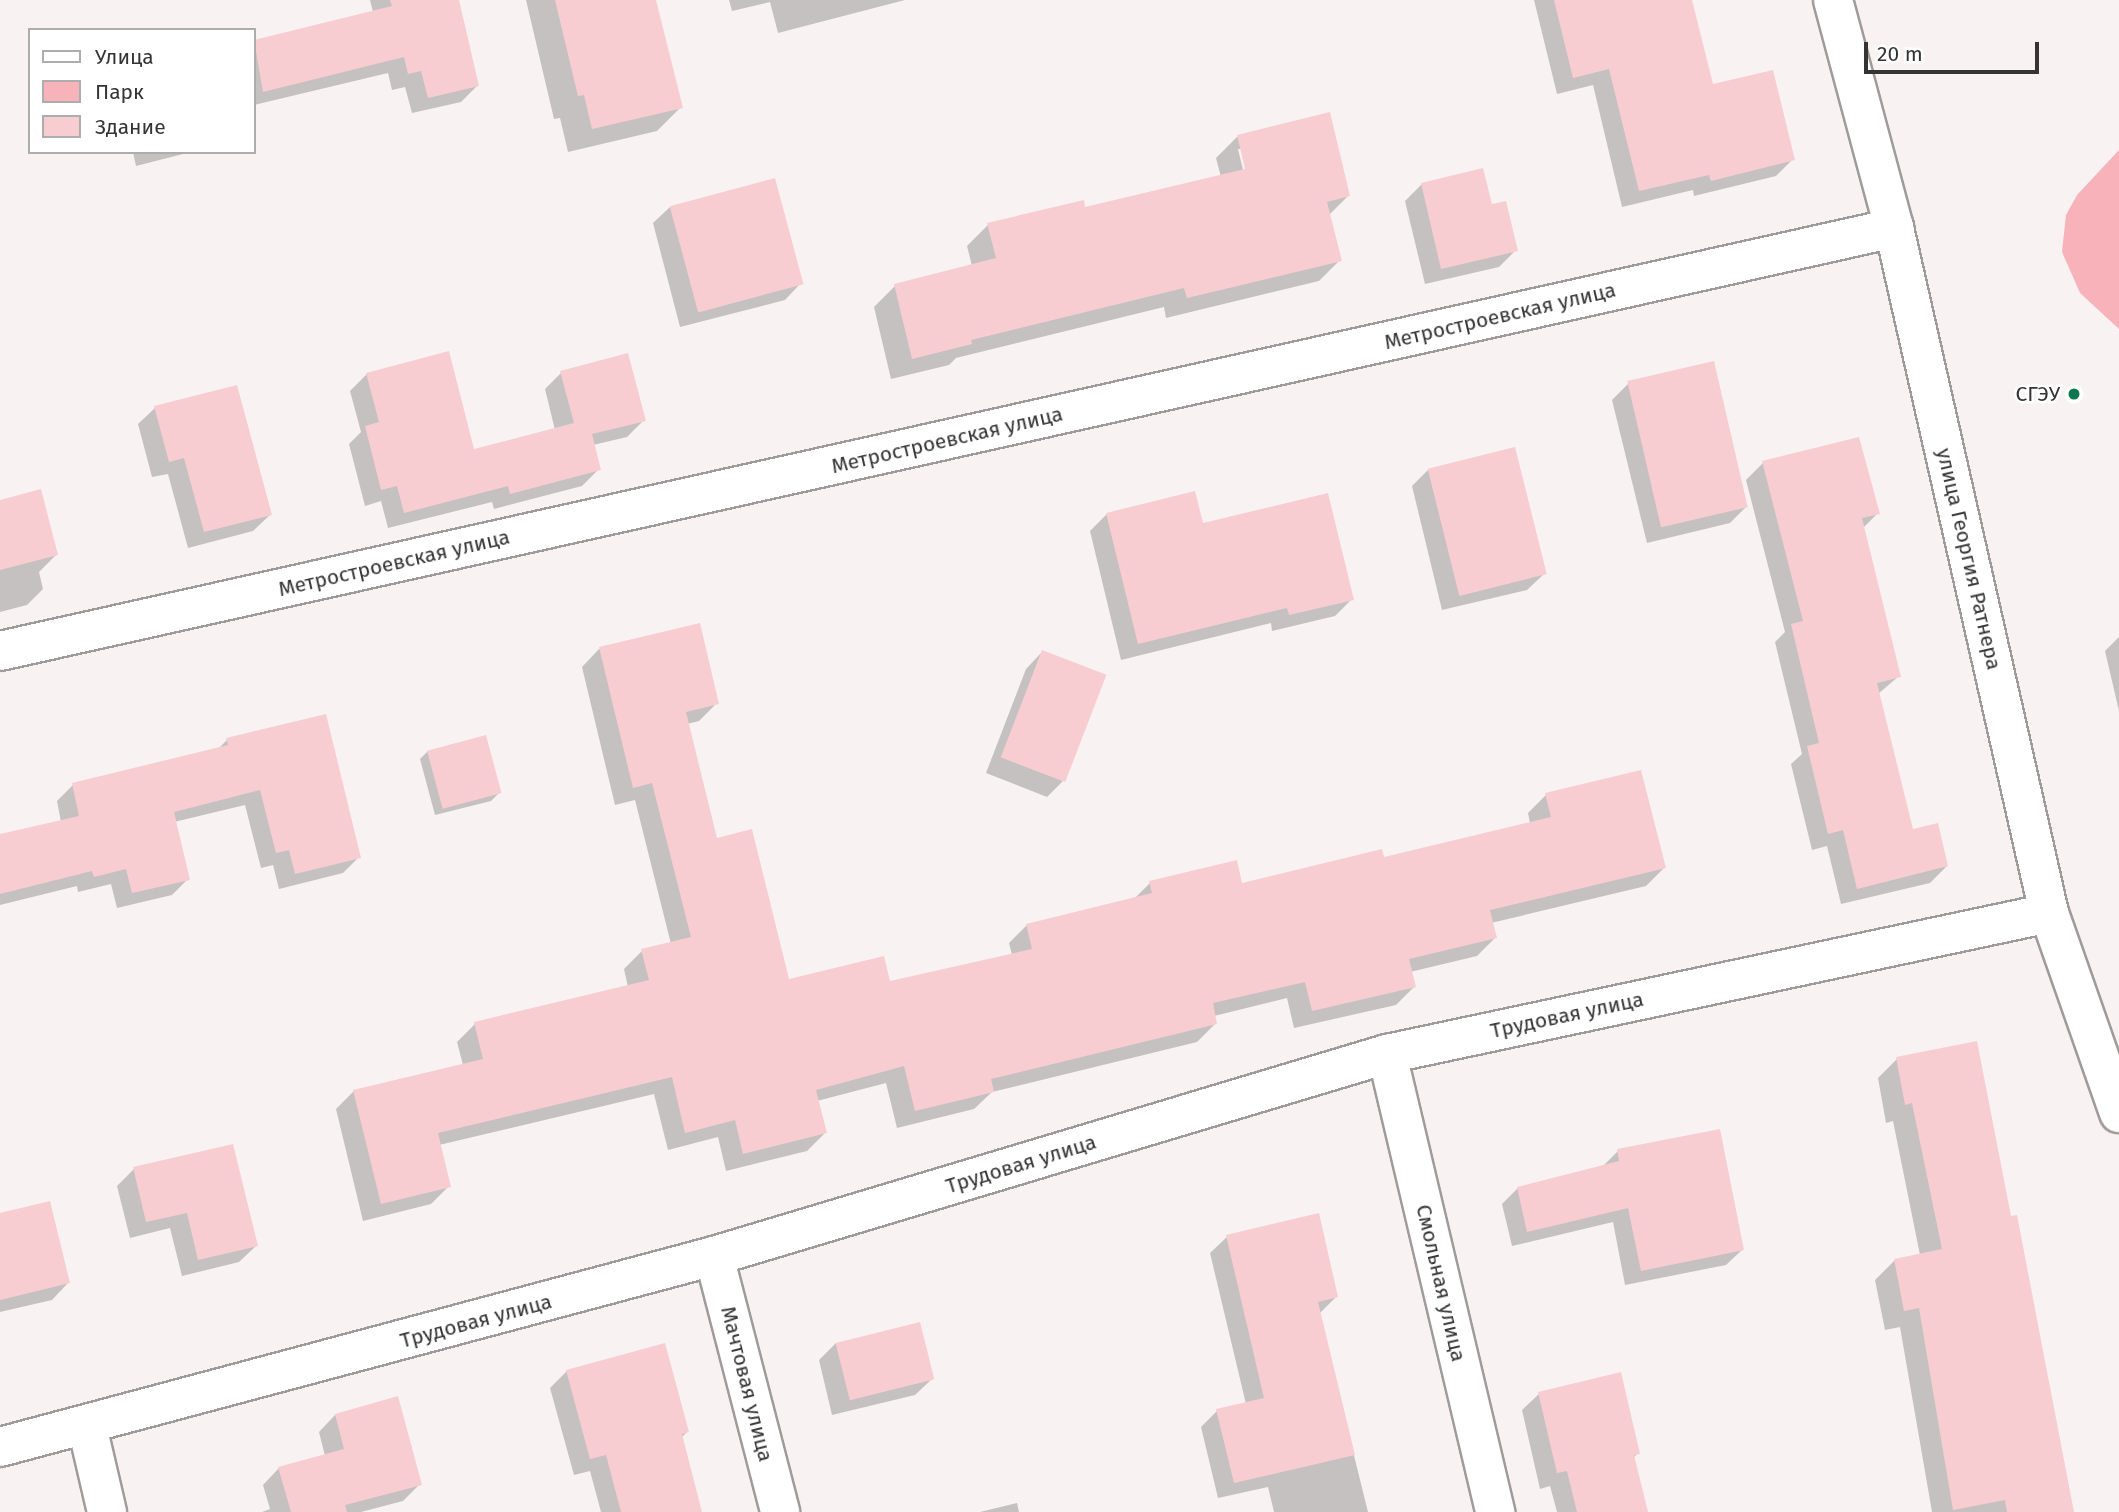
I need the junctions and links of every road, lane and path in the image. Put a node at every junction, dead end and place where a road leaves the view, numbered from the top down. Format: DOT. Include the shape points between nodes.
graph roads {
  1 [pos="1833,0"];
  2 [pos="1894,228"];
  3 [pos="0,651"];
  4 [pos="2049,913"];
  5 [pos="1387,1054"];
  6 [pos="2119,1113"];
  7 [pos="715,1256"];
  8 [pos="87,1426"];
  9 [pos="0,1447"];
  10 [pos="107,1512"];
  11 [pos="780,1512"];
  12 [pos="1495,1512"];
  1 -- 2 [label="street, улица Георгия Ратнера"];
  2 -- 3 [label="street, Метростроевская улица"];
  2 -- 4 [label="street, улица Георгия Ратнера"];
  4 -- 5 [label="street, Трудовая улица"];
  4 -- 6 [label="street, улица Георгия Ратнера"];
  5 -- 7 [label="street, Трудовая улица"];
  5 -- 12 [label="street, Смольная улица"];
  7 -- 8 [label="street, Трудовая улица"];
  7 -- 11 [label="street, Мачтовая улица"];
  8 -- 9 [label="street, Трудовая улица"];
  8 -- 10 [label="street"];
}
